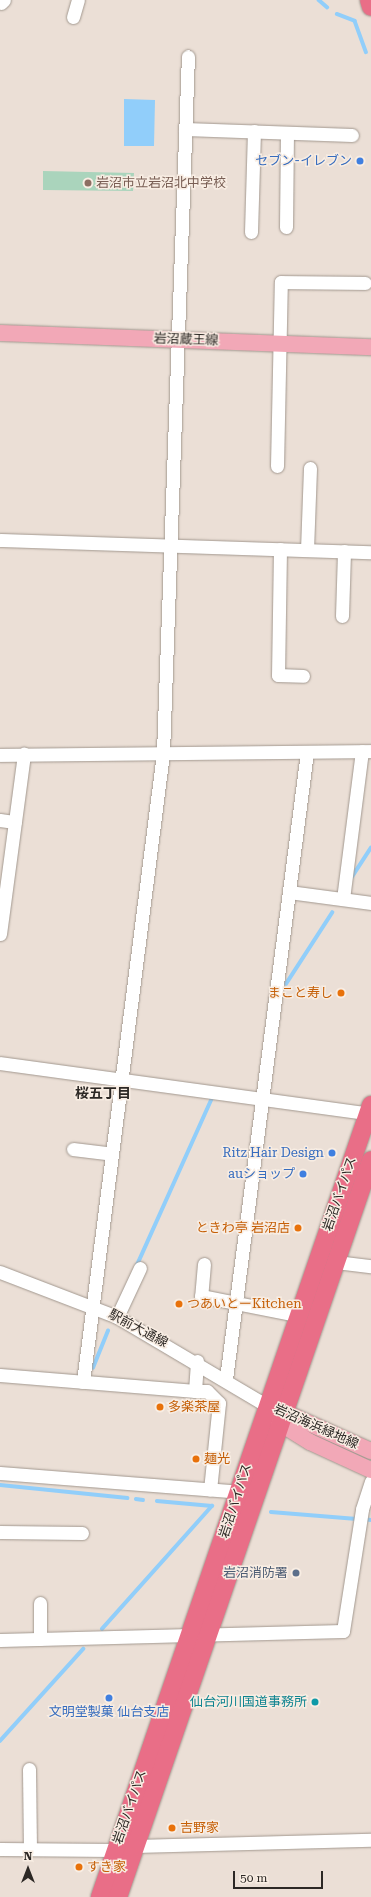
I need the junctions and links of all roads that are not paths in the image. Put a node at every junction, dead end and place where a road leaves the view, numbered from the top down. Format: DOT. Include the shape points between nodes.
graph roads {
  1 [pos="78,0"];
  2 [pos="369,0"];
  3 [pos="371,7"];
  4 [pos="73,17"];
  5 [pos="188,56"];
  6 [pos="185,129"];
  7 [pos="254,131"];
  8 [pos="287,132"];
  9 [pos="352,135"];
  10 [pos="286,227"];
  11 [pos="251,232"];
  12 [pos="365,283"];
  13 [pos="0,333"];
  14 [pos="179,340"];
  15 [pos="280,344"];
  16 [pos="371,347"];
  17 [pos="277,466"];
  18 [pos="310,468"];
  19 [pos="0,540"];
  20 [pos="172,547"];
  21 [pos="280,549"];
  22 [pos="307,550"];
  23 [pos="344,551"];
  24 [pos="371,552"];
  25 [pos="342,616"];
  26 [pos="303,676"];
  27 [pos="366,751"];
  28 [pos="307,752"];
  29 [pos="24,754"];
  30 [pos="163,754"];
  31 [pos="0,755"];
  32 [pos="0,820"];
  33 [pos="15,822"];
  34 [pos="290,892"];
  35 [pos="343,899"];
  36 [pos="371,903"];
  37 [pos="0,934"];
  38 [pos="0,1062"];
  39 [pos="122,1078"];
  40 [pos="264,1097"];
  41 [pos="370,1111"];
  42 [pos="73,1149"];
  43 [pos="112,1154"];
  44 [pos="371,1160"];
  45 [pos="336,1262"];
  46 [pos="204,1264"];
  47 [pos="371,1266"];
  48 [pos="140,1268"];
  49 [pos="0,1272"];
  50 [pos="236,1302"];
  51 [pos="92,1305"];
  52 [pos="297,1315"];
  53 [pos="117,1317"];
  54 [pos="197,1361"];
  55 [pos="0,1375"];
  56 [pos="226,1380"];
  57 [pos="83,1382"];
  58 [pos="195,1390"];
  59 [pos="266,1405"];
  60 [pos="283,1417"];
  61 [pos="371,1451"];
  62 [pos="371,1470"];
  63 [pos="0,1473"];
  64 [pos="371,1481"];
  65 [pos="210,1490"];
  66 [pos="239,1492"];
  67 [pos="0,1532"];
  68 [pos="82,1533"];
  69 [pos="40,1603"];
  70 [pos="210,1633"];
  71 [pos="189,1638"];
  72 [pos="40,1639"];
  73 [pos="0,1640"];
  74 [pos="29,1769"];
  75 [pos="371,1840"];
  76 [pos="135,1846"];
  77 [pos="30,1848"];
  78 [pos="0,1849"];
  79 [pos="115,1850"];
  80 [pos="100,1897"];
  81 [pos="118,1897"];
  1 -- 4 [label="street"];
  2 -- 3 [label="highway"];
  5 -- 6 [label="street"];
  6 -- 7 [label="street"];
  6 -- 14 [label="street"];
  7 -- 8 [label="street"];
  7 -- 11 [label="street"];
  8 -- 9 [label="street"];
  8 -- 10 [label="street"];
  12 -- 15 [label="street" via="281,282"];
  13 -- 14 [label="main road, 岩沼蔵王線"];
  14 -- 15 [label="main road, 岩沼蔵王線"];
  14 -- 20 [label="street"];
  15 -- 16 [label="main road, 岩沼蔵王線"];
  15 -- 17 [label="street"];
  18 -- 22 [label="street"];
  19 -- 20 [label="street"];
  20 -- 21 [label="street"];
  20 -- 30 [label="street"];
  21 -- 22 [label="street"];
  21 -- 26 [label="street" via="278,674"];
  22 -- 23 [label="street"];
  23 -- 24 [label="street"];
  23 -- 25 [label="street"];
  27 -- 28 [label="street"];
  27 -- 35 [label="street"];
  28 -- 30 [label="street"];
  28 -- 34 [label="street"];
  29 -- 30 [label="street"];
  29 -- 31 [label="street"];
  29 -- 33 [label="street"];
  30 -- 39 [label="street"];
  32 -- 33 [label="street"];
  33 -- 37 [label="street"];
  34 -- 35 [label="street"];
  34 -- 40 [label="street"];
  35 -- 36 [label="street"];
  38 -- 39 [label="street"];
  39 -- 40 [label="street"];
  39 -- 43 [label="street"];
  40 -- 41 [label="street"];
  40 -- 50 [label="street"];
  41 -- 52 [label="highway, 岩沼バイパス"];
  42 -- 43 [label="street"];
  43 -- 51 [label="street"];
  44 -- 45 [label="highway, 岩沼バイパス"];
  45 -- 47 [label="street"];
  45 -- 60 [label="highway, 岩沼バイパス"];
  46 -- 50 [label="street" via="201,1296"];
  48 -- 53 [label="street"];
  49 -- 51 [label="street, 駅前大通線"];
  50 -- 52 [label="street"];
  50 -- 56 [label="street"];
  51 -- 53 [label="street, 駅前大通線"];
  51 -- 57 [label="street"];
  52 -- 59 [label="highway, 岩沼バイパス"];
  53 -- 54 [label="street, 駅前大通線"];
  54 -- 56 [label="street, 駅前大通線"];
  54 -- 58 [label="street"];
  55 -- 57 [label="street"];
  56 -- 59 [label="street, 駅前大通線"];
  57 -- 58 [label="street"];
  58 -- 65 [label="street" via="207,1391 220,1403"];
  59 -- 60 [label="main road, 岩沼海浜緑地線"];
  59 -- 66 [label="highway, 岩沼バイパス"];
  60 -- 61 [label="main road, 岩沼海浜緑地線"];
  60 -- 62 [label="main road, 岩沼海浜緑地線"];
  60 -- 70 [label="highway, 岩沼バイパス"];
  63 -- 65 [label="street"];
  64 -- 70 [label="street" via="362,1509 343,1631"];
  65 -- 66 [label="street"];
  66 -- 71 [label="highway, 岩沼バイパス"];
  67 -- 68 [label="street"];
  69 -- 72 [label="street"];
  70 -- 71 [label="street"];
  70 -- 76 [label="highway, 岩沼バイパス"];
  71 -- 72 [label="street"];
  71 -- 79 [label="highway, 岩沼バイパス"];
  72 -- 73 [label="street"];
  74 -- 77 [label="street"];
  75 -- 76 [label="street"];
  76 -- 81 [label="highway, 岩沼バイパス"];
  77 -- 78 [label="street"];
  77 -- 79 [label="street"];
  79 -- 80 [label="highway, 岩沼バイパス"];
}
